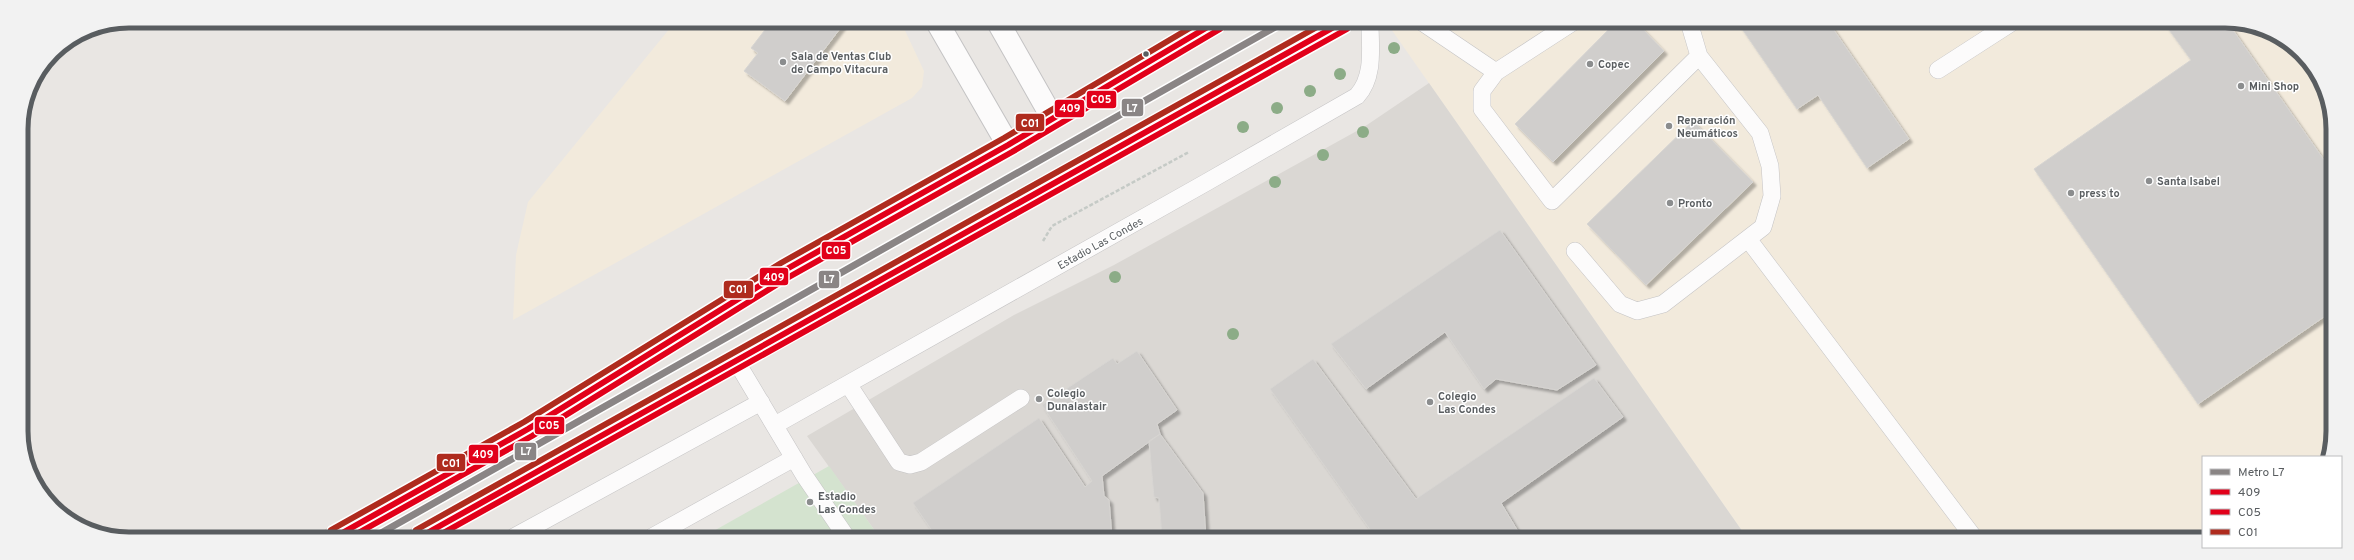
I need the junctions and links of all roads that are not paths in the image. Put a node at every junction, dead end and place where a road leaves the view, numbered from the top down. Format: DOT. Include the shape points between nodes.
graph roads {
  1 [pos="940,28"];
  2 [pos="1001,28"];
  3 [pos="1206,28"];
  4 [pos="1332,28"];
  5 [pos="1370,28"];
  6 [pos="1431,28"];
  7 [pos="1564,28"];
  8 [pos="1691,28"];
  9 [pos="2003,28"];
  10 [pos="1699,56"];
  11 [pos="1938,70"];
  12 [pos="1496,72"];
  13 [pos="1053,119"];
  14 [pos="1008,145"];
  15 [pos="1748,239"];
  16 [pos="1575,252"];
  17 [pos="736,361"];
  18 [pos="848,384"];
  19 [pos="1021,398"];
  20 [pos="761,402"];
  21 [pos="775,425"];
  22 [pos="794,458"];
  23 [pos="344,532"];
  24 [pos="429,532"];
  25 [pos="523,532"];
  26 [pos="661,532"];
  27 [pos="842,532"];
  28 [pos="1970,532"];
  1 -- 14 [label="street"];
  2 -- 13 [label="street"];
  3 -- 13 [label="main road"];
  4 -- 17 [label="main road"];
  5 -- 18 [label="lane, Estadio Las Condes" via="1369,78 1356,96"];
  6 -- 12 [label="lane"];
  7 -- 12 [label="lane"];
  8 -- 10 [label="lane"];
  9 -- 11 [label="lane"];
  10 -- 12 [label="lane" via="1552,202 1482,109 1482,91"];
  10 -- 15 [label="lane" via="1760,133 1770,166 1772,196 1763,227"];
  13 -- 14 [label="main road"];
  14 -- 23 [label="main road" via="785,270 528,429"];
  15 -- 16 [label="lane" via="1663,304 1637,311 1620,304"];
  15 -- 28 [label="lane"];
  17 -- 20 [label="lane"];
  17 -- 24 [label="main road"];
  18 -- 19 [label="lane" via="899,462 910,465 921,462"];
  18 -- 21 [label="lane, Estadio Las Condes"];
  20 -- 21 [label="lane"];
  20 -- 25 [label="lane"];
  21 -- 22 [label="lane"];
  22 -- 26 [label="lane"];
  22 -- 27 [label="lane"];
}
